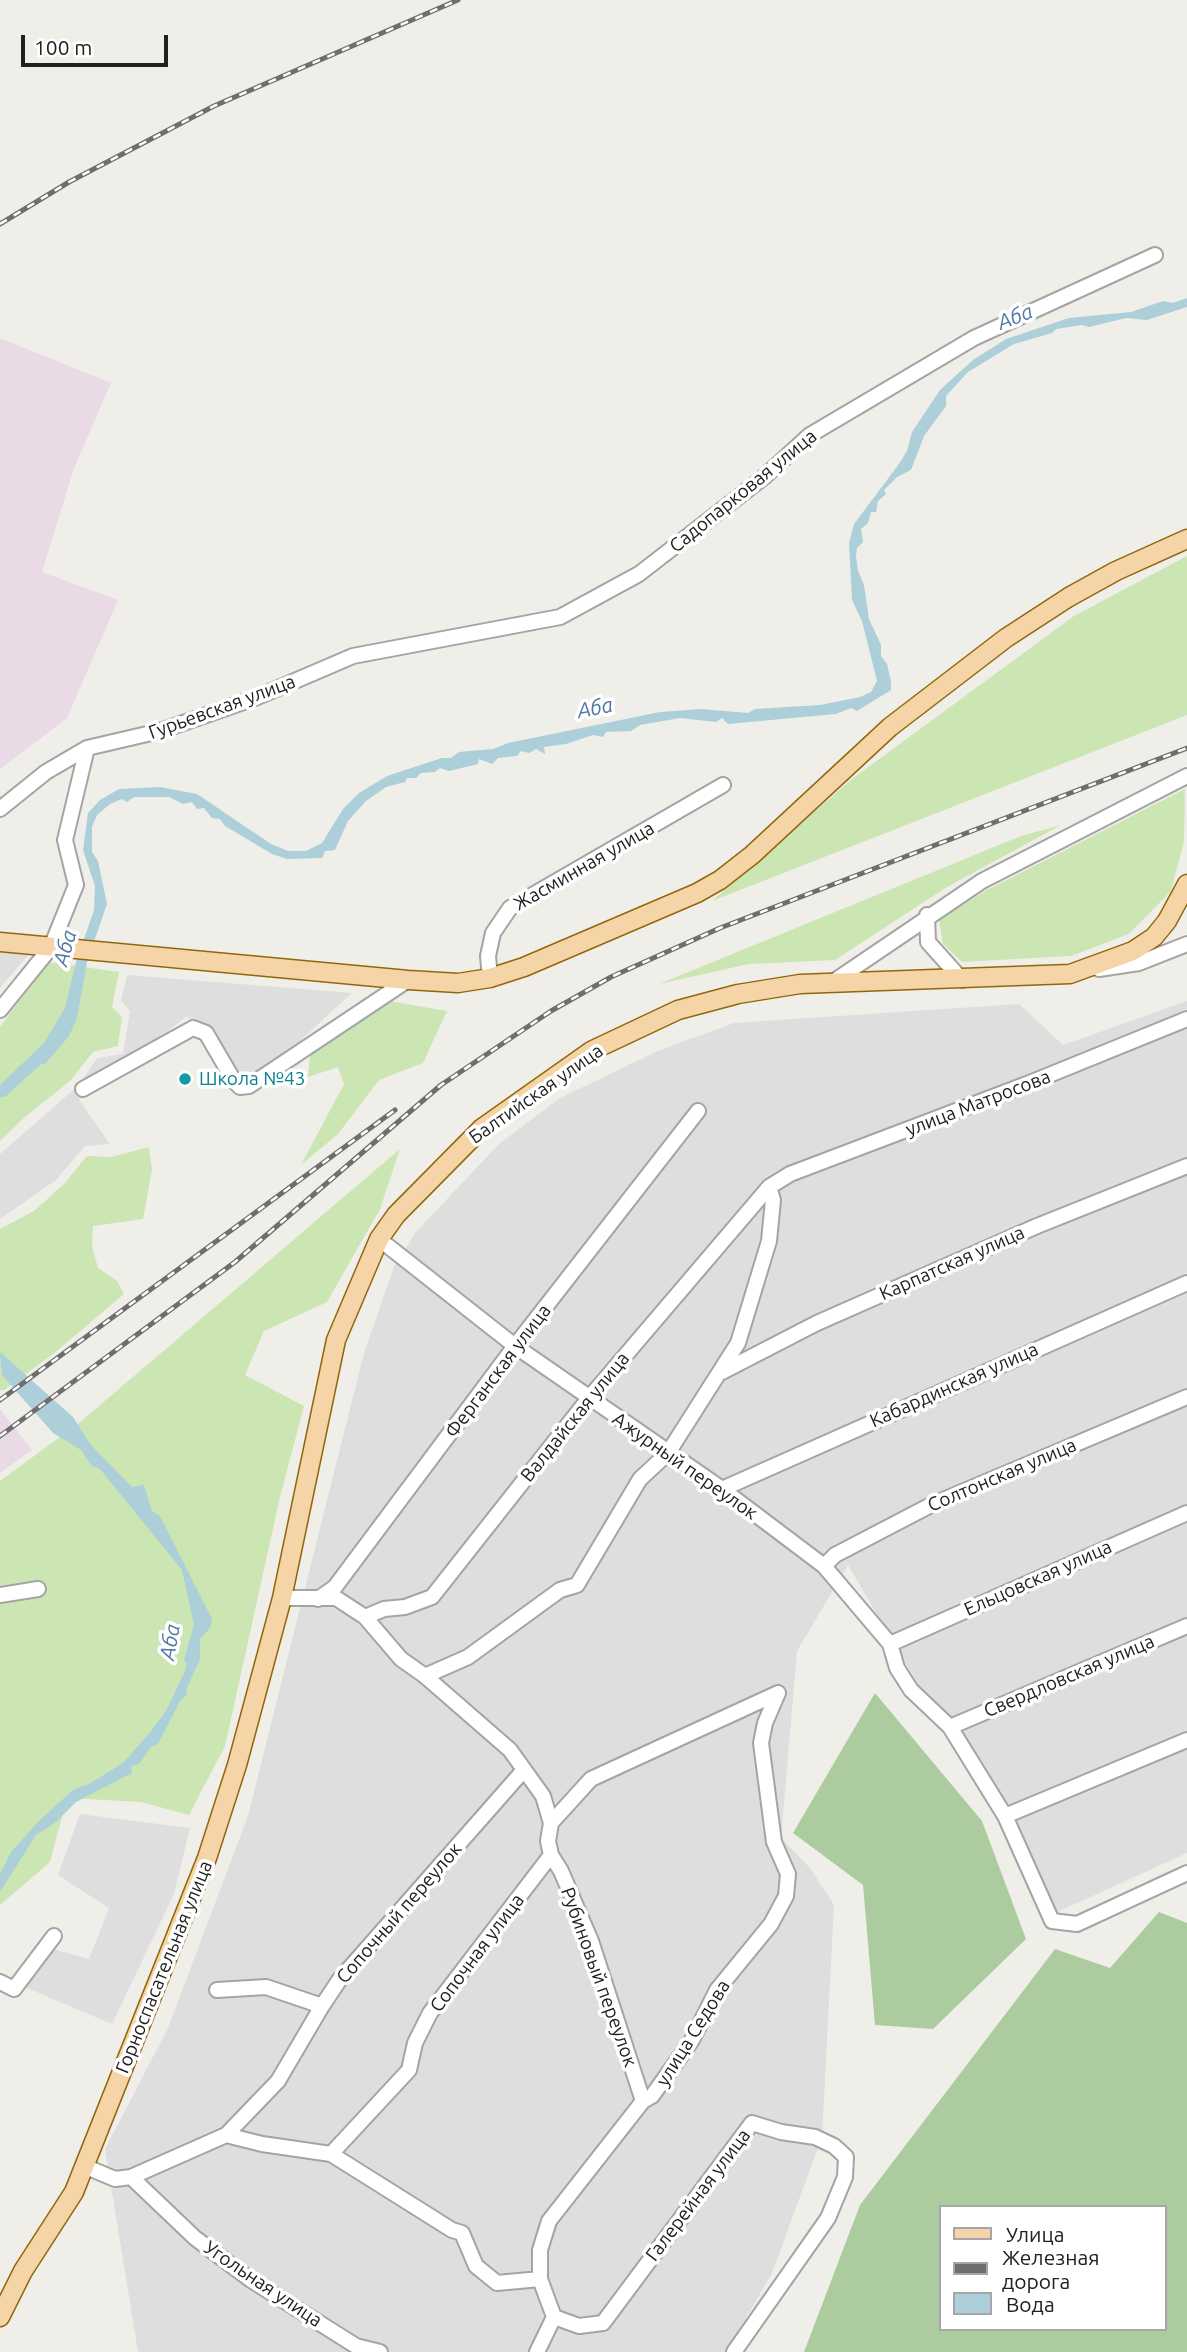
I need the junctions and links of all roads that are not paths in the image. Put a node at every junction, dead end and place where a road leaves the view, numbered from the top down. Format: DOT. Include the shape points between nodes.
graph roads {
  1 [pos="1155,255"];
  2 [pos="1187,539"];
  3 [pos="354,656"];
  4 [pos="87,748"];
  5 [pos="1187,776"];
  6 [pos="723,785"];
  7 [pos="0,809"];
  8 [pos="1187,884"];
  9 [pos="927,915"];
  10 [pos="0,942"];
  11 [pos="1187,944"];
  12 [pos="56,948"];
  13 [pos="1070,974"];
  14 [pos="490,978"];
  15 [pos="408,980"];
  16 [pos="962,980"];
  17 [pos="830,984"];
  18 [pos="0,1010"];
  19 [pos="1187,1019"];
  20 [pos="83,1089"];
  21 [pos="698,1111"];
  22 [pos="1187,1166"];
  23 [pos="769,1186"];
  24 [pos="379,1239"];
  25 [pos="1187,1283"];
  26 [pos="515,1346"];
  27 [pos="722,1372"];
  28 [pos="1187,1397"];
  29 [pos="589,1398"];
  30 [pos="668,1453"];
  31 [pos="722,1489"];
  32 [pos="1187,1513"];
  33 [pos="824,1566"];
  34 [pos="38,1588"];
  35 [pos="0,1595"];
  36 [pos="282,1598"];
  37 [pos="318,1599"];
  38 [pos="365,1617"];
  39 [pos="1187,1626"];
  40 [pos="890,1644"];
  41 [pos="425,1676"];
  42 [pos="950,1727"];
  43 [pos="1187,1740"];
  44 [pos="523,1771"];
  45 [pos="1005,1816"];
  46 [pos="551,1823"];
  47 [pos="551,1855"];
  48 [pos="1187,1872"];
  49 [pos="54,1936"];
  50 [pos="0,1982"];
  51 [pos="217,1990"];
  52 [pos="322,2006"];
  53 [pos="643,2101"];
  54 [pos="226,2135"];
  55 [pos="331,2154"];
  56 [pos="84,2166"];
  57 [pos="131,2177"];
  58 [pos="540,2279"];
  59 [pos="0,2317"];
  60 [pos="554,2317"];
  61 [pos="380,2352"];
  62 [pos="537,2352"];
  63 [pos="734,2352"];
  1 -- 3 [label="street, Садопарковая улица" via="974,338 810,435 689,536 604,595 560,617"];
  2 -- 14 [label="main road" via="1093,584 1006,638 890,727 720,880 549,957"];
  3 -- 4 [label="street, Гурьевская улица" via="172,727"];
  4 -- 7 [label="street, Гурьевская улица" via="46,772"];
  4 -- 12 [label="street" via="65,840 76,885"];
  5 -- 9 [label="street" via="982,881"];
  6 -- 14 [label="street, Жасминная улица" via="510,908 493,933"];
  8 -- 13 [label="main road, Балтийская улица" via="1154,937 1122,956"];
  9 -- 16 [label="street" via="928,942"];
  9 -- 17 [label="street"];
  10 -- 12 [label="main road"];
  11 -- 13 [label="street" via="1139,963"];
  12 -- 15 [label="main road"];
  12 -- 18 [label="street"];
  13 -- 16 [label="main road, Балтийская улица"];
  14 -- 15 [label="main road" via="458,983"];
  15 -- 20 [label="street" via="249,1086 240,1087 234,1081 206,1033 193,1028"];
  16 -- 17 [label="main road, Балтийская улица"];
  17 -- 24 [label="main road, Балтийская улица" via="738,994 678,1010 591,1051 482,1128 396,1215"];
  19 -- 23 [label="street, улица Матросова"];
  21 -- 26 [label="street, Ферганская улица"];
  22 -- 27 [label="street, Карпатская улица" via="817,1323"];
  23 -- 27 [label="street, Карпатская улица" via="773,1200 769,1241 738,1343"];
  23 -- 29 [label="street, Валдайская улица"];
  24 -- 26 [label="street, Ажурный переулок"];
  24 -- 36 [label="main road, Балтийская улица" via="336,1340"];
  25 -- 31 [label="street, Кабардинская улица"];
  26 -- 29 [label="street, Ажурный переулок"];
  26 -- 37 [label="street, Ферганская улица" via="335,1587"];
  27 -- 30 [label="street, Карпатская улица"];
  28 -- 33 [label="street, Солтонская улица" via="929,1506 835,1555"];
  29 -- 30 [label="street, Ажурный переулок"];
  29 -- 38 [label="street, Валдайская улица" via="432,1597"];
  30 -- 31 [label="street, Ажурный переулок"];
  30 -- 41 [label="street, Карпатская улица" via="640,1479 577,1585 559,1590 468,1657"];
  31 -- 33 [label="street, Ажурный переулок"];
  32 -- 40 [label="street, Ельцовская улица"];
  33 -- 40 [label="street, Ажурный переулок"];
  34 -- 35 [label="street"];
  36 -- 37 [label="street"];
  36 -- 56 [label="main road, Горноспасательная улица" via="207,1858"];
  37 -- 38 [label="street" via="336,1598"];
  38 -- 41 [label="street" via="401,1659"];
  39 -- 42 [label="street, Свердловская улица"];
  40 -- 42 [label="street, Ажурный переулок" via="897,1668 911,1690"];
  41 -- 44 [label="street" via="510,1750"];
  42 -- 45 [label="street, Ажурный переулок"];
  43 -- 45 [label="street"];
  44 -- 46 [label="street" via="542,1796"];
  44 -- 52 [label="street, Сопочный переулок" via="340,1979"];
  45 -- 48 [label="street, Ажурный переулок" via="1052,1921 1077,1924"];
  46 -- 47 [label="street"];
  46 -- 53 [label="street, улица Седова" via="592,1779 778,1693 761,1743 774,1842 788,1874 786,1896 771,1924 717,1990 692,2040 652,2096"];
  47 -- 53 [label="street, Рубиновый переулок" via="591,1941"];
  47 -- 55 [label="street, Сопочная улица" via="430,2013 415,2043 409,2070"];
  49 -- 50 [label="street" via="14,1990"];
  51 -- 52 [label="street" via="266,1987"];
  52 -- 54 [label="street, Сопочный переулок" via="278,2081"];
  53 -- 58 [label="street, улица Седова" via="549,2221 540,2250"];
  54 -- 55 [label="street"];
  54 -- 57 [label="street"];
  55 -- 58 [label="street" via="462,2233 476,2266 497,2283"];
  56 -- 57 [label="street" via="115,2179"];
  56 -- 59 [label="main road, Горноспасательная улица" via="74,2192 23,2271"];
  57 -- 61 [label="street, Угольная улица" via="195,2238 251,2280 356,2346"];
  58 -- 60 [label="street, улица Седова"];
  60 -- 62 [label="street"];
  60 -- 63 [label="street, Галерейная улица" via="579,2326 603,2323 752,2123 815,2137 846,2157 845,2177 828,2218"];
}
